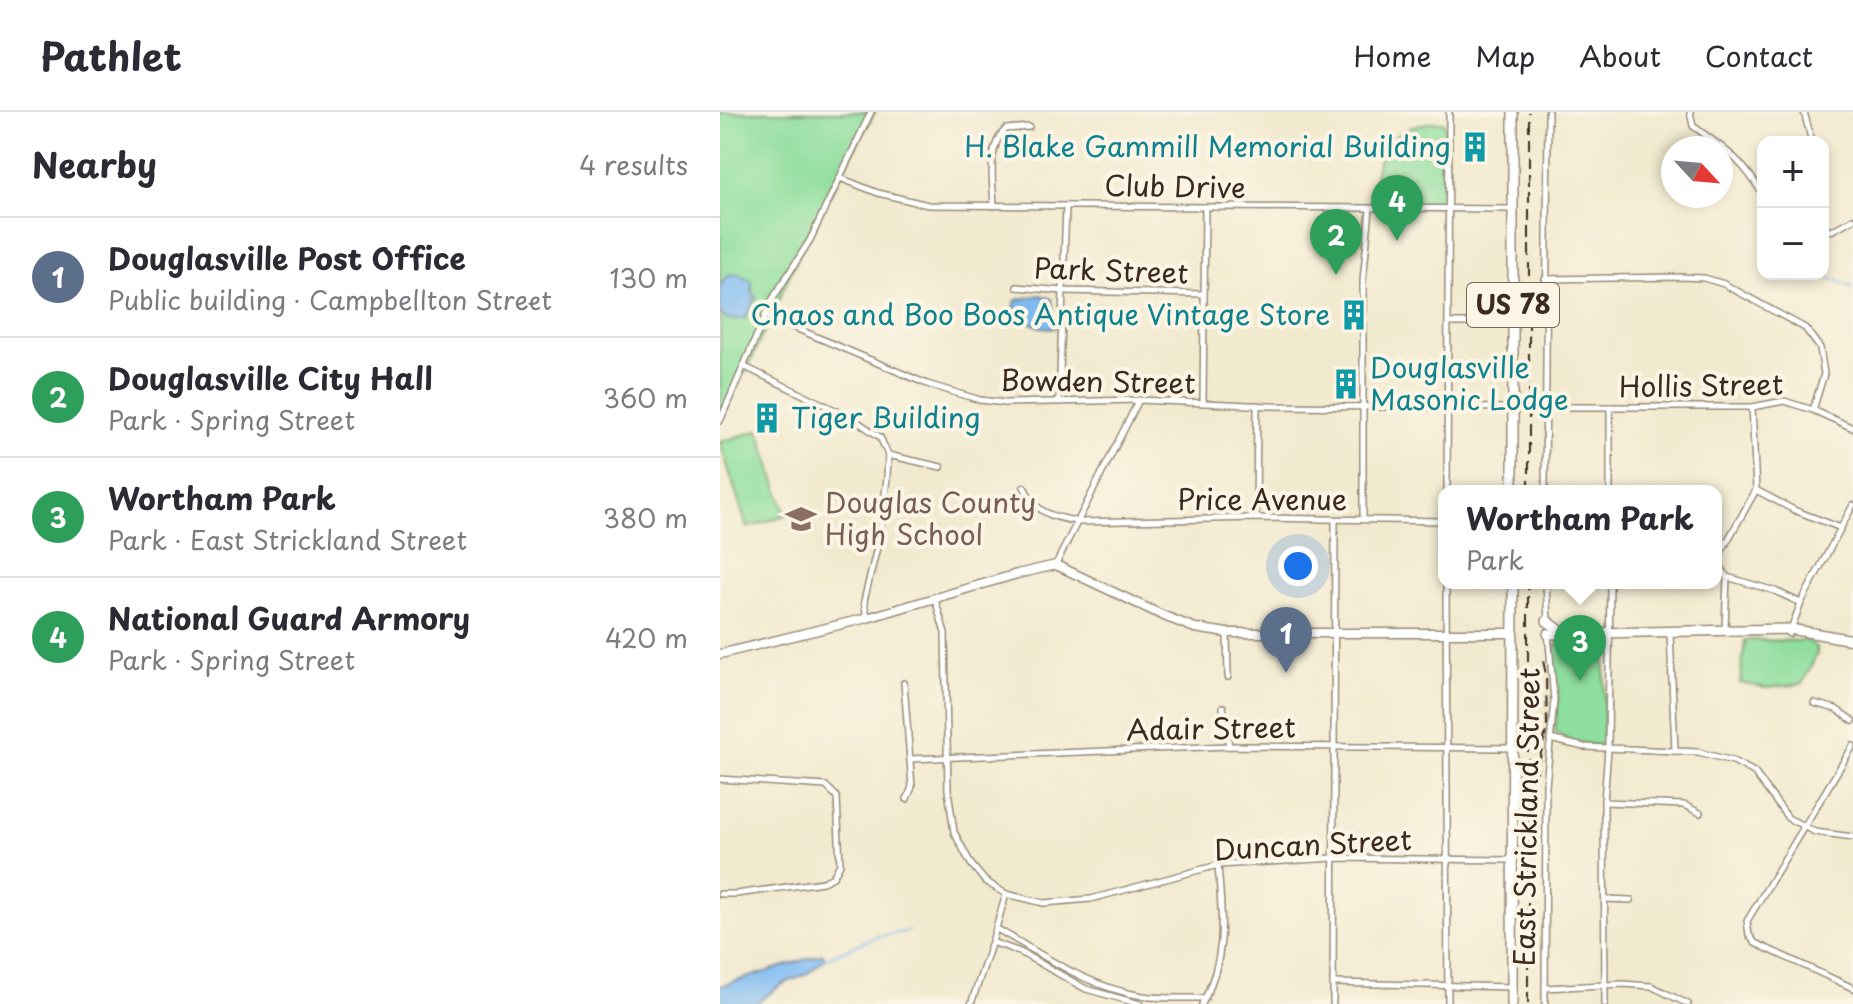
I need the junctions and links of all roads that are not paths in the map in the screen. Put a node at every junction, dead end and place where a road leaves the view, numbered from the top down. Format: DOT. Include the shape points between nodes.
graph roads {
  1 [pos="871,112"];
  2 [pos="1449,112"];
  3 [pos="1513,112"];
  4 [pos="1548,112"];
  5 [pos="1690,112"];
  6 [pos="1804,112"];
  7 [pos="1029,127"];
  8 [pos="1810,136"];
  9 [pos="840,178"];
  10 [pos="1757,184"];
  11 [pos="994,206"];
  12 [pos="1066,206"];
  13 [pos="1205,207"];
  14 [pos="1370,209"];
  15 [pos="1449,209"];
  16 [pos="1513,209"];
  17 [pos="1853,219"];
  18 [pos="1829,231"];
  19 [pos="1545,279"];
  20 [pos="1017,287"];
  21 [pos="1063,291"];
  22 [pos="1204,294"];
  23 [pos="765,315"];
  24 [pos="1449,323"];
  25 [pos="1513,323"];
  26 [pos="745,367"];
  27 [pos="1139,400"];
  28 [pos="1059,402"];
  29 [pos="1203,403"];
  30 [pos="1257,405"];
  31 [pos="1448,406"];
  32 [pos="1363,407"];
  33 [pos="1546,407"];
  34 [pos="1610,407"];
  35 [pos="1752,407"];
  36 [pos="1513,408"];
  37 [pos="1813,410"];
  38 [pos="722,413"];
  39 [pos="720,421"];
  40 [pos="1853,428"];
  41 [pos="888,455"];
  42 [pos="941,467"];
  43 [pos="1447,485"];
  44 [pos="1513,485"];
  45 [pos="1545,485"];
  46 [pos="1610,485"];
  47 [pos="1024,487"];
  48 [pos="1756,490"];
  49 [pos="1853,505"];
  50 [pos="1256,518"];
  51 [pos="1363,519"];
  52 [pos="1335,521"];
  53 [pos="1438,521"];
  54 [pos="1080,522"];
  55 [pos="1841,528"];
  56 [pos="1722,551"];
  57 [pos="1056,565"];
  58 [pos="1722,569"];
  59 [pos="1727,577"];
  60 [pos="1446,589"];
  61 [pos="1513,589"];
  62 [pos="1546,589"];
  63 [pos="1610,589"];
  64 [pos="935,599"];
  65 [pos="1801,603"];
  66 [pos="867,618"];
  67 [pos="1547,621"];
  68 [pos="1725,629"];
  69 [pos="1685,632"];
  70 [pos="1790,632"];
  71 [pos="1227,633"];
  72 [pos="1334,633"];
  73 [pos="1446,633"];
  74 [pos="1514,633"];
  75 [pos="1564,633"];
  76 [pos="1608,633"];
  77 [pos="1670,633"];
  78 [pos="1548,634"];
  79 [pos="1853,641"];
  80 [pos="720,654"];
  81 [pos="1228,677"];
  82 [pos="904,683"];
  83 [pos="1814,703"];
  84 [pos="1223,707"];
  85 [pos="1853,721"];
  86 [pos="1550,739"];
  87 [pos="1229,746"];
  88 [pos="1333,746"];
  89 [pos="1853,746"];
  90 [pos="1448,747"];
  91 [pos="1513,748"];
  92 [pos="1608,749"];
  93 [pos="1675,751"];
  94 [pos="948,757"];
  95 [pos="910,759"];
  96 [pos="720,779"];
  97 [pos="907,799"];
  98 [pos="1604,802"];
  99 [pos="1700,813"];
  100 [pos="1806,827"];
  101 [pos="1853,837"];
  102 [pos="1333,858"];
  103 [pos="1448,859"];
  104 [pos="1513,860"];
  105 [pos="1218,865"];
  106 [pos="720,894"];
  107 [pos="1006,894"];
  108 [pos="1605,899"];
  109 [pos="1631,900"];
  110 [pos="997,929"];
  111 [pos="992,942"];
  112 [pos="1333,983"];
  113 [pos="1448,986"];
  114 [pos="1605,986"];
  115 [pos="1511,987"];
  116 [pos="1545,988"];
  117 [pos="1853,988"];
  118 [pos="1203,1001"];
  119 [pos="971,1004"];
  120 [pos="1140,1004"];
  121 [pos="1333,1004"];
  122 [pos="1448,1004"];
  123 [pos="1512,1004"];
  124 [pos="1545,1004"];
  125 [pos="1605,1004"];
  126 [pos="1688,1004"];
  1 -- 9 [label="street"];
  2 -- 15 [label="street"];
  3 -- 16 [label="main road, US 78"];
  4 -- 19 [label="street"];
  5 -- 10 [label="street" via="1693,126 1738,158"];
  6 -- 8 [label="street"];
  7 -- 11 [label="street" via="1006,129 995,144"];
  9 -- 11 [label="street, Club Drive" via="916,203"];
  9 -- 23 [label="street"];
  11 -- 12 [label="street, Club Drive"];
  12 -- 13 [label="street, Club Drive"];
  12 -- 21 [label="street"];
  13 -- 14 [label="street, Club Drive"];
  13 -- 22 [label="street"];
  14 -- 15 [label="street, Club Drive"];
  14 -- 32 [label="street" via="1363,281"];
  15 -- 16 [label="street, Club Drive"];
  15 -- 24 [label="street"];
  16 -- 25 [label="main road, US 78"];
  17 -- 18 [label="street"];
  19 -- 33 [label="street"];
  19 -- 37 [label="street" via="1682,277 1724,284 1805,328 1820,348 1824,374"];
  20 -- 21 [label="street, Park Street"];
  21 -- 22 [label="street, Park Street"];
  21 -- 28 [label="street"];
  22 -- 29 [label="street"];
  23 -- 26 [label="street"];
  23 -- 28 [label="street, Bowden Street" via="957,395 1005,403"];
  24 -- 25 [label="street"];
  24 -- 31 [label="street"];
  25 -- 36 [label="main road, US 78"];
  26 -- 38 [label="street"];
  26 -- 41 [label="street" via="869,428"];
  27 -- 28 [label="street, Bowden Street"];
  27 -- 29 [label="street, Bowden Street"];
  27 -- 54 [label="street"];
  29 -- 30 [label="street, Bowden Street"];
  30 -- 32 [label="street, Bowden Street"];
  30 -- 50 [label="street"];
  31 -- 32 [label="street, Bowden Street"];
  31 -- 36 [label="street, Bowden Street"];
  31 -- 43 [label="street"];
  32 -- 51 [label="street"];
  33 -- 34 [label="street, Hollis Street"];
  33 -- 45 [label="street"];
  34 -- 35 [label="street, Hollis Street"];
  34 -- 46 [label="street"];
  35 -- 37 [label="street, Hollis Street" via="1784,401"];
  35 -- 48 [label="street"];
  36 -- 44 [label="main road, US 78"];
  37 -- 40 [label="street, Hollis Street"];
  38 -- 39 [label="street"];
  41 -- 42 [label="street"];
  41 -- 66 [label="street" via="880,535 864,601"];
  47 -- 54 [label="street, Price Avenue" via="1037,509"];
  48 -- 55 [label="street"];
  48 -- 56 [label="street"];
  49 -- 55 [label="street"];
  50 -- 52 [label="street, Price Avenue"];
  50 -- 54 [label="street, Price Avenue"];
  51 -- 52 [label="street, Price Avenue"];
  51 -- 53 [label="street, Price Avenue"];
  52 -- 72 [label="street"];
  54 -- 57 [label="street"];
  55 -- 65 [label="street"];
  57 -- 64 [label="main road"];
  57 -- 71 [label="main road" via="1164,616"];
  58 -- 59 [label="street"];
  59 -- 65 [label="street"];
  59 -- 68 [label="street"];
  60 -- 73 [label="street"];
  61 -- 74 [label="main road"];
  62 -- 67 [label="street, East Strickland Street"];
  63 -- 76 [label="street"];
  64 -- 66 [label="main road"];
  64 -- 94 [label="street, Duncan Street" via="945,633"];
  65 -- 70 [label="street"];
  66 -- 80 [label="main road"];
  67 -- 75 [label="main road"];
  67 -- 78 [label="street, East Strickland Street"];
  68 -- 69 [label="main road"];
  68 -- 70 [label="main road"];
  69 -- 70 [label="main road"];
  69 -- 77 [label="main road"];
  70 -- 79 [label="main road"];
  71 -- 72 [label="main road"];
  71 -- 81 [label="street"];
  72 -- 73 [label="main road"];
  72 -- 88 [label="street"];
  73 -- 74 [label="main road"];
  73 -- 90 [label="street"];
  74 -- 91 [label="main road"];
  75 -- 76 [label="main road"];
  75 -- 78 [label="main road"];
  76 -- 77 [label="main road"];
  76 -- 92 [label="street"];
  77 -- 93 [label="street"];
  78 -- 86 [label="street, East Strickland Street" via="1554,700"];
  82 -- 95 [label="street"];
  83 -- 85 [label="street"];
  84 -- 87 [label="street"];
  86 -- 92 [label="street"];
  86 -- 116 [label="street, East Strickland Street"];
  87 -- 88 [label="street, Adair Street"];
  87 -- 94 [label="street, Adair Street"];
  88 -- 90 [label="street, Adair Street"];
  88 -- 102 [label="street"];
  89 -- 100 [label="street"];
  90 -- 91 [label="street, Adair Street"];
  90 -- 103 [label="street"];
  91 -- 104 [label="main road"];
  92 -- 93 [label="street"];
  92 -- 98 [label="street"];
  93 -- 100 [label="street" via="1711,755 1754,772 1788,818"];
  94 -- 95 [label="street, Adair Street"];
  94 -- 107 [label="street, Duncan Street" via="954,832 978,873"];
  95 -- 97 [label="street" via="912,787"];
  96 -- 106 [label="street" via="826,786 837,797 840,864 823,882"];
  98 -- 99 [label="street" via="1684,805"];
  98 -- 108 [label="street"];
  100 -- 101 [label="street"];
  100 -- 117 [label="street" via="1768,884 1747,926 1749,935 1755,943"];
  102 -- 103 [label="street, Duncan Street"];
  102 -- 105 [label="street, Duncan Street"];
  102 -- 112 [label="street"];
  103 -- 104 [label="street, Duncan Street"];
  103 -- 113 [label="street"];
  104 -- 115 [label="main road"];
  105 -- 107 [label="street, Duncan Street" via="1091,899 1044,903"];
  105 -- 118 [label="street" via="1221,948"];
  107 -- 110 [label="street"];
  108 -- 109 [label="street"];
  108 -- 114 [label="street"];
  110 -- 111 [label="street"];
  110 -- 118 [label="street" via="1085,979 1159,998"];
  111 -- 119 [label="street"];
  111 -- 120 [label="street" via="1086,989"];
  112 -- 113 [label="street"];
  112 -- 121 [label="street"];
  113 -- 115 [label="street"];
  113 -- 122 [label="street"];
  114 -- 116 [label="street"];
  114 -- 125 [label="street"];
  114 -- 126 [label="street" via="1651,986"];
  115 -- 123 [label="main road"];
  116 -- 124 [label="street, East Strickland Street"];
}
